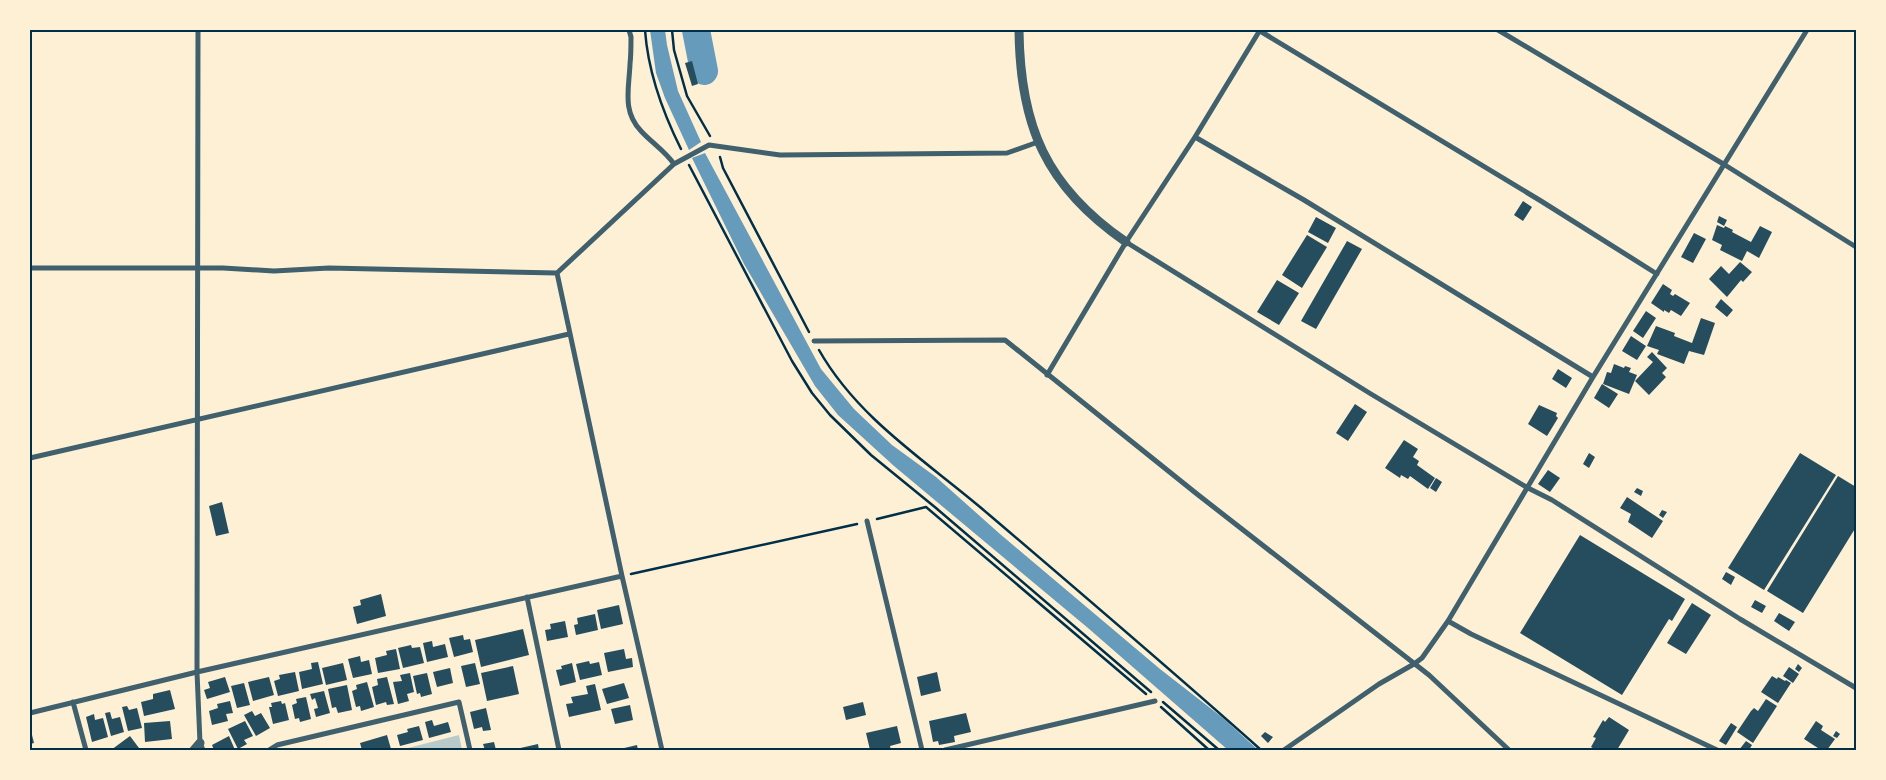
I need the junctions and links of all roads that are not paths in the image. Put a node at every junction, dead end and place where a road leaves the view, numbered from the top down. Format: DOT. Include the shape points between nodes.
graph roads {
  1 [pos="198,30"];
  2 [pos="629,30"];
  3 [pos="1018,30"];
  4 [pos="1260,30"];
  5 [pos="1498,30"];
  6 [pos="1807,30"];
  7 [pos="1195,137"];
  8 [pos="1038,142"];
  9 [pos="674,164"];
  10 [pos="1725,165"];
  11 [pos="1126,242"];
  12 [pos="1856,247"];
  13 [pos="30,268"];
  14 [pos="196,269"];
  15 [pos="556,273"];
  16 [pos="1657,274"];
  17 [pos="569,334"];
  18 [pos="814,342"];
  19 [pos="1047,375"];
  20 [pos="1593,377"];
  21 [pos="197,419"];
  22 [pos="30,458"];
  23 [pos="1528,488"];
  24 [pos="867,522"];
  25 [pos="622,576"];
  26 [pos="527,597"];
  27 [pos="1448,621"];
  28 [pos="1414,664"];
  29 [pos="197,672"];
  30 [pos="1856,688"];
  31 [pos="1157,700"];
  32 [pos="73,702"];
  33 [pos="30,713"];
  34 [pos="199,748"];
  35 [pos="86,750"];
  36 [pos="269,750"];
  37 [pos="470,750"];
  38 [pos="559,750"];
  39 [pos="662,750"];
  40 [pos="922,750"];
  41 [pos="945,750"];
  42 [pos="1284,750"];
  43 [pos="1509,750"];
  44 [pos="1717,750"];
  1 -- 14 [label="street"];
  2 -- 9 [label="street" via="629,112 641,132"];
  3 -- 8 [label="street" via="1023,95"];
  4 -- 7 [label="street"];
  4 -- 16 [label="street"];
  5 -- 10 [label="street"];
  6 -- 10 [label="street"];
  7 -- 11 [label="street"];
  7 -- 20 [label="street"];
  8 -- 9 [label="street" via="1007,153 780,155 712,145"];
  8 -- 11 [label="street" via="1070,194 1096,220"];
  9 -- 15 [label="street"];
  10 -- 12 [label="street"];
  10 -- 16 [label="street"];
  11 -- 19 [label="street"];
  11 -- 23 [label="street"];
  13 -- 14 [label="street"];
  14 -- 15 [label="street"];
  14 -- 21 [label="street"];
  15 -- 17 [label="street"];
  16 -- 20 [label="street"];
  17 -- 21 [label="street"];
  17 -- 25 [label="street"];
  18 -- 19 [label="street" via="1001,340 1008,342"];
  19 -- 28 [label="street"];
  20 -- 23 [label="street"];
  21 -- 22 [label="street"];
  21 -- 29 [label="street"];
  23 -- 27 [label="street"];
  23 -- 30 [label="street"];
  24 -- 40 [label="street"];
  25 -- 26 [label="street"];
  25 -- 39 [label="street"];
  26 -- 29 [label="street"];
  26 -- 38 [label="street"];
  27 -- 28 [label="street" via="1422,658"];
  27 -- 44 [label="street"];
  28 -- 42 [label="street" via="1378,684"];
  28 -- 43 [label="street" via="1430,675"];
  29 -- 32 [label="street"];
  29 -- 34 [label="street"];
  31 -- 41 [label="street"];
  32 -- 33 [label="street"];
  32 -- 35 [label="street"];
  36 -- 37 [label="street" via="458,702"];
}
